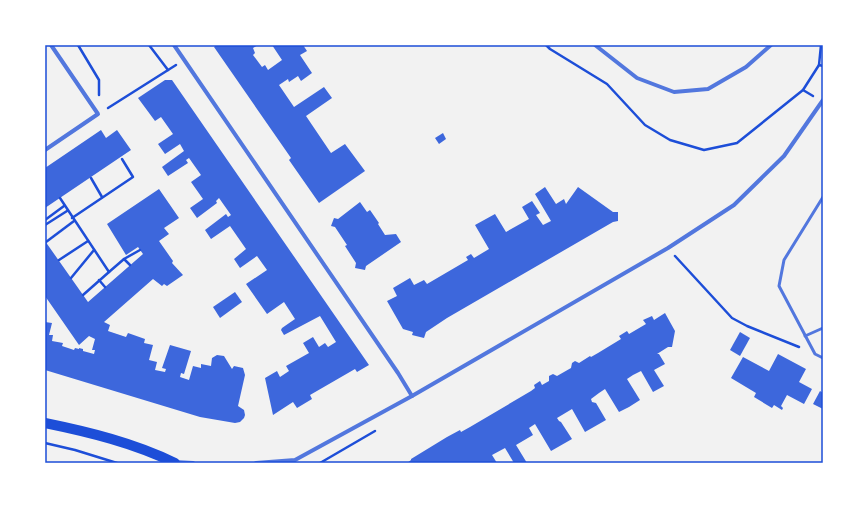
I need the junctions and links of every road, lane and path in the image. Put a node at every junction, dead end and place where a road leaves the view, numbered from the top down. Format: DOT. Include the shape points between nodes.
graph roads {
  1 [pos="51,45"];
  2 [pos="78,45"];
  3 [pos="149,45"];
  4 [pos="174,45"];
  5 [pos="546,45"];
  6 [pos="595,45"];
  7 [pos="771,45"];
  8 [pos="821,45"];
  9 [pos="819,65"];
  10 [pos="823,66"];
  11 [pos="168,71"];
  12 [pos="163,74"];
  13 [pos="823,100"];
  14 [pos="118,102"];
  15 [pos="98,114"];
  16 [pos="45,150"];
  17 [pos="122,159"];
  18 [pos="91,178"];
  19 [pos="102,197"];
  20 [pos="823,197"];
  21 [pos="60,198"];
  22 [pos="64,206"];
  23 [pos="67,211"];
  24 [pos="73,219"];
  25 [pos="45,220"];
  26 [pos="45,225"];
  27 [pos="88,241"];
  28 [pos="46,242"];
  29 [pos="668,248"];
  30 [pos="94,250"];
  31 [pos="140,250"];
  32 [pos="124,259"];
  33 [pos="59,260"];
  34 [pos="130,266"];
  35 [pos="109,272"];
  36 [pos="71,278"];
  37 [pos="98,280"];
  38 [pos="105,287"];
  39 [pos="83,295"];
  40 [pos="823,328"];
  41 [pos="805,336"];
  42 [pos="815,354"];
  43 [pos="823,358"];
  44 [pos="412,396"];
  45 [pos="45,422"];
  46 [pos="45,444"];
  47 [pos="295,461"];
  48 [pos="117,463"];
  49 [pos="174,463"];
  50 [pos="193,463"];
  51 [pos="256,463"];
  1 -- 15 [label="street"];
  2 -- 15 [label="path" via="99,80"];
  3 -- 11 [label="path"];
  4 -- 44 [label="street"];
  5 -- 9 [label="path" via="607,84 645,125 670,140 704,150 737,143 803,90"];
  6 -- 7 [label="street" via="637,78 674,92 708,89 746,67"];
  8 -- 9 [label="path"];
  9 -- 10 [label="path"];
  12 -- 14 [label="path"];
  13 -- 29 [label="street" via="784,156 734,205"];
  15 -- 16 [label="street"];
  17 -- 19 [label="path" via="133,177"];
  18 -- 19 [label="path"];
  19 -- 24 [label="path"];
  20 -- 41 [label="lane" via="784,260 779,286"];
  21 -- 22 [label="path"];
  22 -- 23 [label="path"];
  22 -- 25 [label="path"];
  23 -- 24 [label="path"];
  23 -- 26 [label="path"];
  24 -- 27 [label="path"];
  24 -- 28 [label="path"];
  27 -- 30 [label="path"];
  27 -- 33 [label="path"];
  29 -- 42 [label="path" via="732,318"];
  29 -- 44 [label="street"];
  30 -- 35 [label="path"];
  30 -- 36 [label="path"];
  31 -- 32 [label="path"];
  32 -- 34 [label="path"];
  32 -- 35 [label="path"];
  35 -- 37 [label="path"];
  37 -- 38 [label="path"];
  37 -- 39 [label="path"];
  40 -- 41 [label="lane"];
  41 -- 42 [label="lane"];
  42 -- 43 [label="lane"];
  44 -- 47 [label="street"];
  45 -- 49 [label="main road" via="86,431 140,448"];
  46 -- 48 [label="path"];
  47 -- 51 [label="street"];
  49 -- 50 [label="street"];
}
